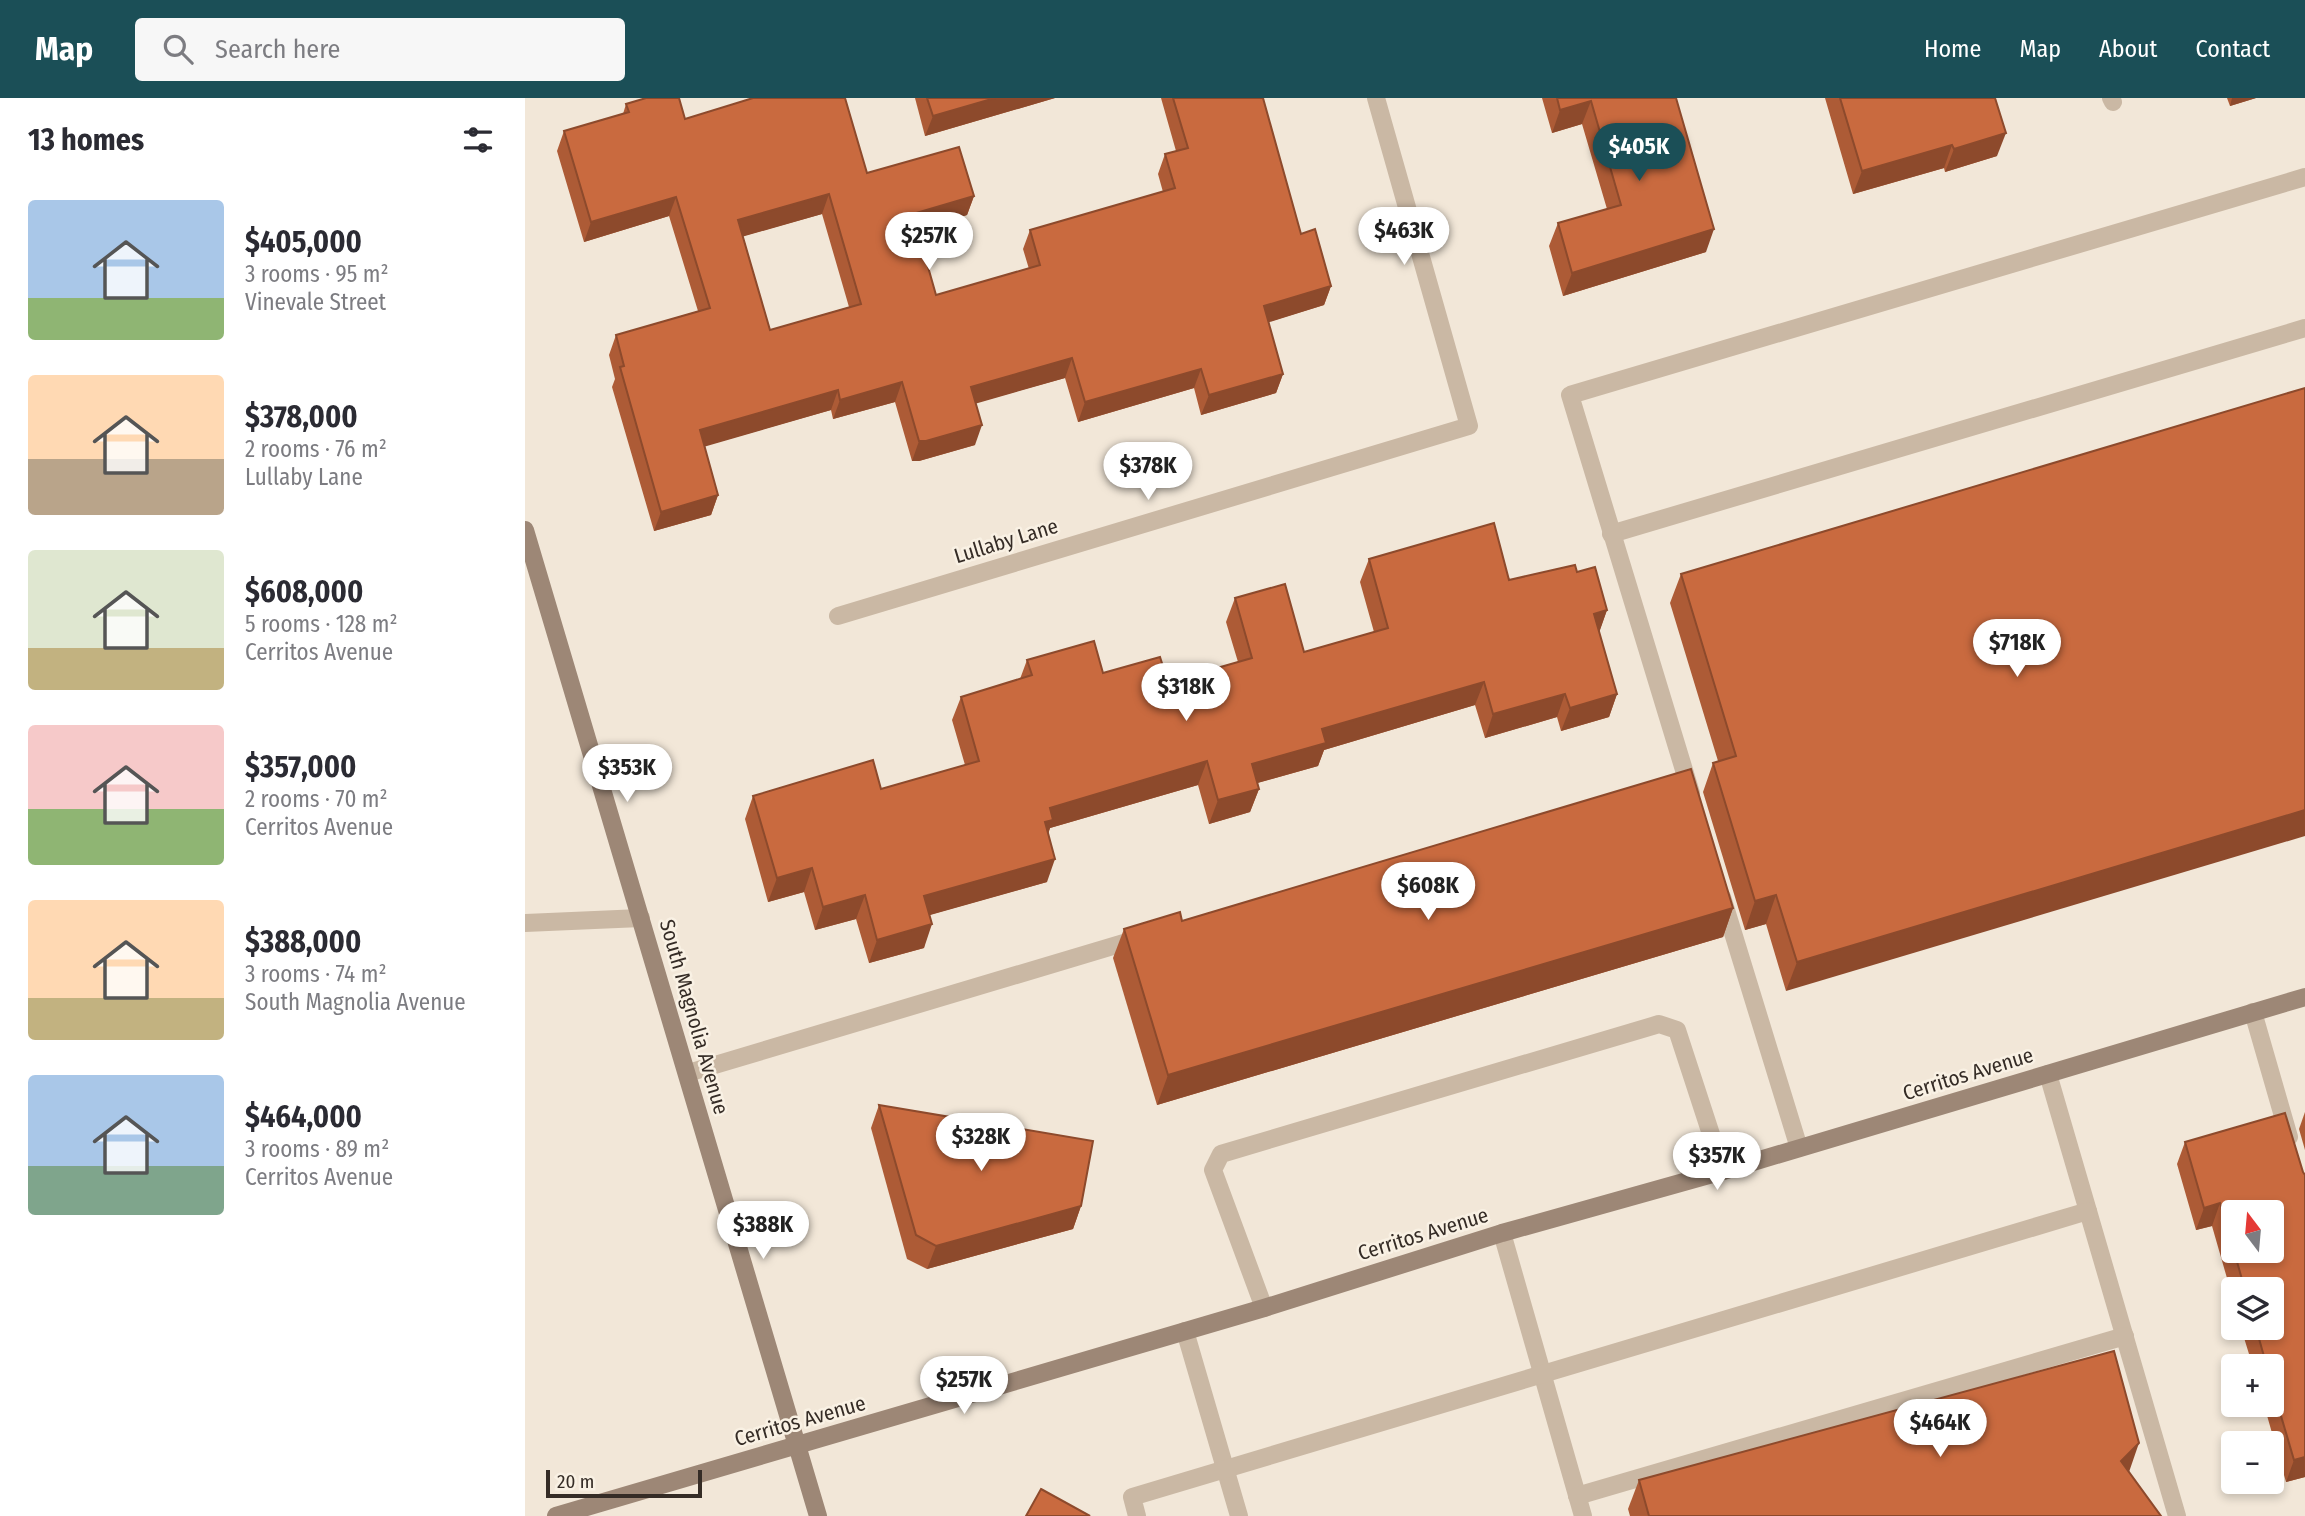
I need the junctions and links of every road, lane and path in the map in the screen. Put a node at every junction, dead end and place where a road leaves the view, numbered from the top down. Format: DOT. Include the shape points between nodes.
graph roads {
  1 [pos="1375,98"];
  2 [pos="2305,177"];
  3 [pos="2305,328"];
  4 [pos="525,530"];
  5 [pos="1611,534"];
  6 [pos="838,616"];
  7 [pos="1697,813"];
  8 [pos="1716,876"];
  9 [pos="641,918"];
  10 [pos="525,923"];
  11 [pos="1159,933"];
  12 [pos="2305,997"];
  13 [pos="2253,1012"];
  14 [pos="688,1073"];
  15 [pos="2048,1074"];
  16 [pos="1799,1148"];
  17 [pos="2294,1153"];
  18 [pos="1723,1171"];
  19 [pos="2088,1211"];
  20 [pos="1502,1233"];
  21 [pos="1264,1308"];
  22 [pos="1185,1331"];
  23 [pos="2125,1336"];
  24 [pos="1542,1375"];
  25 [pos="797,1446"];
  26 [pos="1225,1469"];
  27 [pos="1577,1496"];
  28 [pos="556,1516"];
  29 [pos="818,1516"];
  30 [pos="1137,1516"];
  31 [pos="1238,1516"];
  32 [pos="1583,1516"];
  33 [pos="2177,1516"];
  1 -- 6 [label="street, Lullaby Lane" via="1469,426"];
  2 -- 5 [label="street" via="1570,395"];
  3 -- 5 [label="street"];
  4 -- 9 [label="street, South Magnolia Avenue"];
  5 -- 7 [label="street" via="1679,777"];
  8 -- 16 [label="street"];
  9 -- 10 [label="street"];
  9 -- 14 [label="street, South Magnolia Avenue"];
  11 -- 14 [label="street"];
  12 -- 13 [label="street, Cerritos Avenue"];
  13 -- 15 [label="street, Cerritos Avenue"];
  13 -- 17 [label="street"];
  14 -- 25 [label="street, South Magnolia Avenue"];
  15 -- 16 [label="street, Cerritos Avenue"];
  15 -- 19 [label="street"];
  16 -- 18 [label="street, Cerritos Avenue"];
  18 -- 20 [label="street, Cerritos Avenue"];
  18 -- 21 [label="street" via="1677,1030 1659,1024 1221,1154 1213,1170"];
  19 -- 23 [label="street"];
  19 -- 24 [label="street"];
  20 -- 21 [label="street, Cerritos Avenue"];
  20 -- 24 [label="street"];
  21 -- 22 [label="street, Cerritos Avenue"];
  22 -- 25 [label="street, Cerritos Avenue"];
  22 -- 26 [label="street"];
  23 -- 27 [label="street"];
  23 -- 33 [label="street"];
  24 -- 26 [label="street"];
  24 -- 27 [label="street"];
  25 -- 28 [label="street, Cerritos Avenue"];
  25 -- 29 [label="street, South Magnolia Avenue"];
  26 -- 30 [label="street" via="1132,1497"];
  26 -- 31 [label="street"];
  27 -- 32 [label="street"];
}
